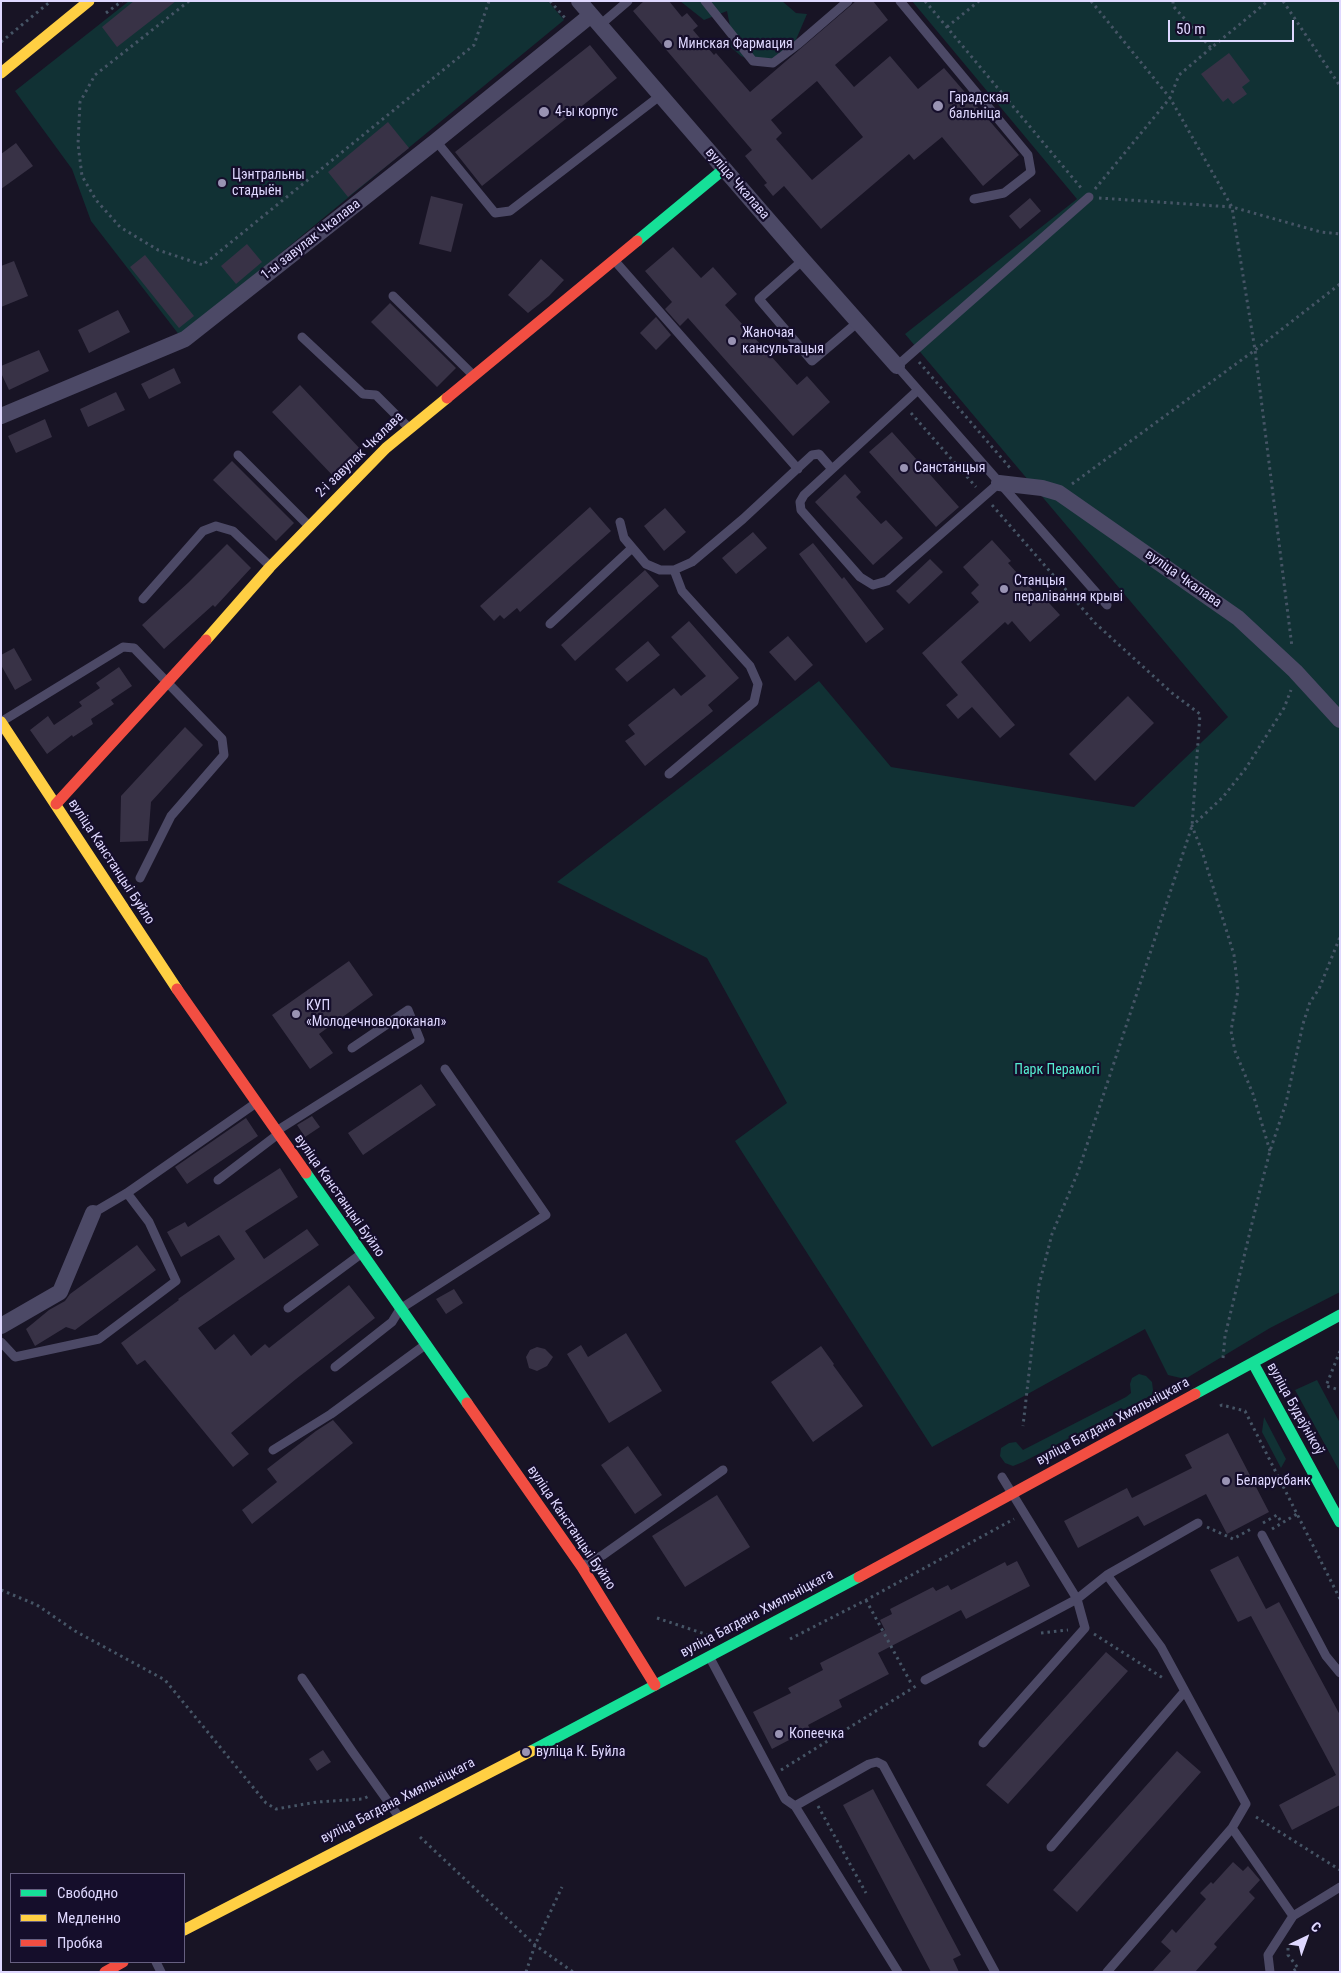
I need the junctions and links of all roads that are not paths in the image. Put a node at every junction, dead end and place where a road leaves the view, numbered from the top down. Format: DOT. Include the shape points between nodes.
graph roads {
  1 [pos="89,1"];
  2 [pos="579,1"];
  3 [pos="628,1"];
  4 [pos="705,1"];
  5 [pos="848,1"];
  6 [pos="900,1"];
  7 [pos="596,20"];
  8 [pos="1,72"];
  9 [pos="661,96"];
  10 [pos="436,141"];
  11 [pos="724,169"];
  12 [pos="1089,197"];
  13 [pos="974,199"];
  14 [pos="614,260"];
  15 [pos="803,260"];
  16 [pos="393,296"];
  17 [pos="858,322"];
  18 [pos="302,337"];
  19 [pos="897,366"];
  20 [pos="474,376"];
  21 [pos="918,390"];
  22 [pos="1,416"];
  23 [pos="410,428"];
  24 [pos="238,456"];
  25 [pos="798,469"];
  26 [pos="832,469"];
  27 [pos="999,483"];
  28 [pos="620,522"];
  29 [pos="310,526"];
  30 [pos="632,548"];
  31 [pos="270,567"];
  32 [pos="674,570"];
  33 [pos="143,600"];
  34 [pos="1107,605"];
  35 [pos="550,624"];
  36 [pos="167,683"];
  37 [pos="1340,720"];
  38 [pos="1,722"];
  39 [pos="669,774"];
  40 [pos="56,804"];
  41 [pos="140,878"];
  42 [pos="352,1048"];
  43 [pos="445,1069"];
  44 [pos="256,1103"];
  45 [pos="276,1133"];
  46 [pos="218,1180"];
  47 [pos="127,1193"];
  48 [pos="93,1213"];
  49 [pos="361,1254"];
  50 [pos="288,1308"];
  51 [pos="400,1309"];
  52 [pos="1340,1315"];
  53 [pos="1,1326"];
  54 [pos="1,1342"];
  55 [pos="425,1345"];
  56 [pos="1253,1363"];
  57 [pos="335,1367"];
  58 [pos="273,1450"];
  59 [pos="723,1470"];
  60 [pos="1002,1477"];
  61 [pos="1013,1494"];
  62 [pos="1340,1522"];
  63 [pos="1198,1523"];
  64 [pos="1262,1535"];
  65 [pos="582,1566"];
  66 [pos="1107,1576"];
  67 [pos="1077,1599"];
  68 [pos="710,1656"];
  69 [pos="1340,1673"];
  70 [pos="302,1678"];
  71 [pos="925,1680"];
  72 [pos="654,1685"];
  73 [pos="1184,1692"];
  74 [pos="983,1743"];
  75 [pos="795,1806"];
  76 [pos="399,1817"];
  77 [pos="1232,1828"];
  78 [pos="1051,1847"];
  79 [pos="1340,1887"];
  80 [pos="1292,1916"];
  81 [pos="185,1929"];
  82 [pos="121,1963"];
  83 [pos="105,1972"];
  84 [pos="898,1972"];
  85 [pos="995,1972"];
  86 [pos="1107,1972"];
  87 [pos="1270,1972"];
  1 -- 8 [label="street"];
  2 -- 7 [label="street, вуліца Чкалава"];
  3 -- 7 [label="lane"];
  4 -- 5 [label="lane" via="753,61 772,63 797,46"];
  6 -- 13 [label="lane" via="1028,156 1031,172 1004,193"];
  7 -- 9 [label="street, вуліца Чкалава"];
  7 -- 10 [label="street, 1-ы завулак Чкалава"];
  9 -- 10 [label="lane" via="510,211 495,213"];
  9 -- 11 [label="street, вуліца Чкалава"];
  10 -- 22 [label="street, 1-ы завулак Чкалава" via="185,339"];
  11 -- 14 [label="street, 2-і завулак Чкалава"];
  11 -- 15 [label="street, вуліца Чкалава"];
  12 -- 19 [label="lane"];
  14 -- 20 [label="street, 2-і завулак Чкалава"];
  14 -- 25 [label="lane"];
  15 -- 17 [label="street, вуліца Чкалава"];
  15 -- 17 [label="lane" via="759,299 812,361"];
  16 -- 20 [label="lane"];
  17 -- 19 [label="street, вуліца Чкалава"];
  18 -- 23 [label="lane" via="363,394 376,395"];
  19 -- 21 [label="lane"];
  20 -- 23 [label="street, 2-і завулак Чкалава"];
  21 -- 26 [label="lane"];
  21 -- 27 [label="lane"];
  23 -- 29 [label="street, 2-і завулак Чкалава" via="386,448"];
  24 -- 29 [label="lane"];
  25 -- 26 [label="lane" via="812,456 820,454"];
  25 -- 32 [label="lane" via="692,562"];
  26 -- 27 [label="lane" via="804,495 800,502 801,510 860,577 873,585 887,582"];
  27 -- 34 [label="lane"];
  27 -- 37 [label="street, вуліца Чкалава" via="1059,493 1238,618"];
  28 -- 30 [label="lane" via="624,538"];
  29 -- 31 [label="street, 2-і завулак Чкалава"];
  30 -- 32 [label="lane" via="646,564 660,570"];
  30 -- 35 [label="lane"];
  31 -- 33 [label="lane" via="233,531 216,526 203,531"];
  31 -- 36 [label="street, 2-і завулак Чкалава"];
  32 -- 39 [label="lane" via="682,590 750,666 758,684 754,702"];
  36 -- 38 [label="lane" via="134,648 123,646"];
  36 -- 40 [label="street, 2-і завулак Чкалава"];
  36 -- 41 [label="lane" via="222,739 224,755 170,816"];
  38 -- 40 [label="street, вуліца Канстанцыі Буйло"];
  40 -- 44 [label="street, вуліца Канстанцыі Буйло" via="174,985"];
  42 -- 45 [label="lane" via="408,1010 420,1040"];
  43 -- 51 [label="lane" via="546,1215"];
  44 -- 45 [label="street, вуліца Канстанцыі Буйло"];
  44 -- 47 [label="lane"];
  45 -- 46 [label="lane"];
  45 -- 49 [label="street, вуліца Канстанцыі Буйло"];
  47 -- 48 [label="lane"];
  47 -- 54 [label="lane" via="149,1222 176,1281 100,1339 15,1357"];
  48 -- 53 [label="street" via="60,1292"];
  49 -- 50 [label="lane"];
  49 -- 51 [label="street, вуліца Канстанцыі Буйло"];
  51 -- 55 [label="street, вуліца Канстанцыі Буйло"];
  51 -- 57 [label="lane" via="392,1322"];
  52 -- 56 [label="street, вуліца Багдана Хмяльніцкага"];
  55 -- 58 [label="lane" via="331,1414"];
  55 -- 65 [label="street, вуліца Канстанцыі Буйло"];
  56 -- 61 [label="street, вуліца Багдана Хмяльніцкага" via="1169,1404"];
  56 -- 62 [label="street, вуліца Будаўнікоў"];
  59 -- 65 [label="lane" via="603,1555"];
  60 -- 61 [label="lane"];
  61 -- 67 [label="lane"];
  61 -- 68 [label="street, вуліца Багдана Хмяльніцкага"];
  63 -- 66 [label="lane"];
  64 -- 69 [label="lane" via="1326,1656"];
  65 -- 72 [label="street, вуліца Канстанцыі Буйло"];
  66 -- 67 [label="lane"];
  66 -- 73 [label="lane" via="1161,1647"];
  67 -- 71 [label="lane"];
  67 -- 74 [label="lane" via="1085,1628"];
  68 -- 72 [label="street, вуліца Багдана Хмяльніцкага"];
  68 -- 75 [label="lane" via="785,1799"];
  70 -- 76 [label="lane"];
  72 -- 76 [label="street, вуліца Багдана Хмяльніцкага"];
  73 -- 77 [label="lane" via="1246,1804"];
  73 -- 78 [label="lane"];
  75 -- 84 [label="lane"];
  75 -- 85 [label="lane" via="869,1764 877,1762 883,1765"];
  76 -- 81 [label="street, вуліца Багдана Хмяльніцкага"];
  77 -- 80 [label="lane"];
  77 -- 86 [label="lane"];
  79 -- 80 [label="lane"];
  80 -- 87 [label="lane" via="1268,1955"];
  82 -- 83 [label="street"];
}
